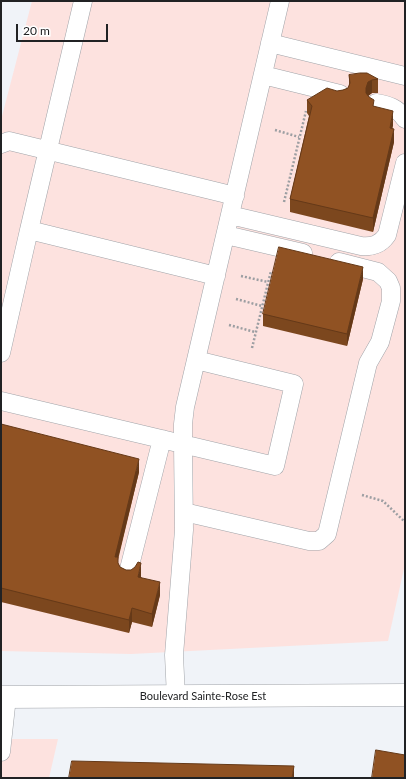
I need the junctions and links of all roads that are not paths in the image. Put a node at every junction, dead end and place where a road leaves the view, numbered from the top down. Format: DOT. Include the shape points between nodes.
graph roads {
  1 [pos="83,1"];
  2 [pos="280,1"];
  3 [pos="270,43"];
  4 [pos="263,75"];
  5 [pos="405,76"];
  6 [pos="340,94"];
  7 [pos="376,102"];
  8 [pos="405,119"];
  9 [pos="4,138"];
  10 [pos="48,151"];
  11 [pos="405,164"];
  12 [pos="235,196"];
  13 [pos="230,215"];
  14 [pos="29,230"];
  15 [pos="226,235"];
  16 [pos="216,276"];
  17 [pos="1,353"];
  18 [pos="196,360"];
  19 [pos="1,401"];
  20 [pos="162,439"];
  21 [pos="183,444"];
  22 [pos="184,512"];
  23 [pos="128,573"];
  24 [pos="405,695"];
  25 [pos="176,696"];
  26 [pos="4,698"];
  27 [pos="1,752"];
  1 -- 10 [label="lane"];
  2 -- 3 [label="lane"];
  3 -- 4 [label="lane"];
  3 -- 5 [label="lane"];
  4 -- 6 [label="lane"];
  4 -- 12 [label="lane"];
  7 -- 8 [label="lane" via="393,107"];
  9 -- 10 [label="lane"];
  10 -- 12 [label="lane"];
  10 -- 14 [label="lane"];
  11 -- 13 [label="lane" via="387,235 373,246 361,246"];
  12 -- 13 [label="lane"];
  13 -- 15 [label="lane"];
  14 -- 16 [label="lane"];
  14 -- 17 [label="lane"];
  15 -- 16 [label="lane"];
  15 -- 22 [label="lane" via="378,272 388,281 392,294 380,342 368,363 326,534 314,542"];
  16 -- 18 [label="lane"];
  18 -- 21 [label="lane" via="185,407"];
  18 -- 21 [label="lane" via="294,384 275,466"];
  19 -- 20 [label="lane"];
  20 -- 21 [label="lane"];
  20 -- 23 [label="lane"];
  21 -- 22 [label="lane"];
  22 -- 25 [label="lane" via="174,649"];
  24 -- 25 [label="street, Boulevard Sainte-Rose Est"];
  25 -- 26 [label="street, Boulevard Sainte-Rose Est"];
  26 -- 27 [label="lane"];
}
